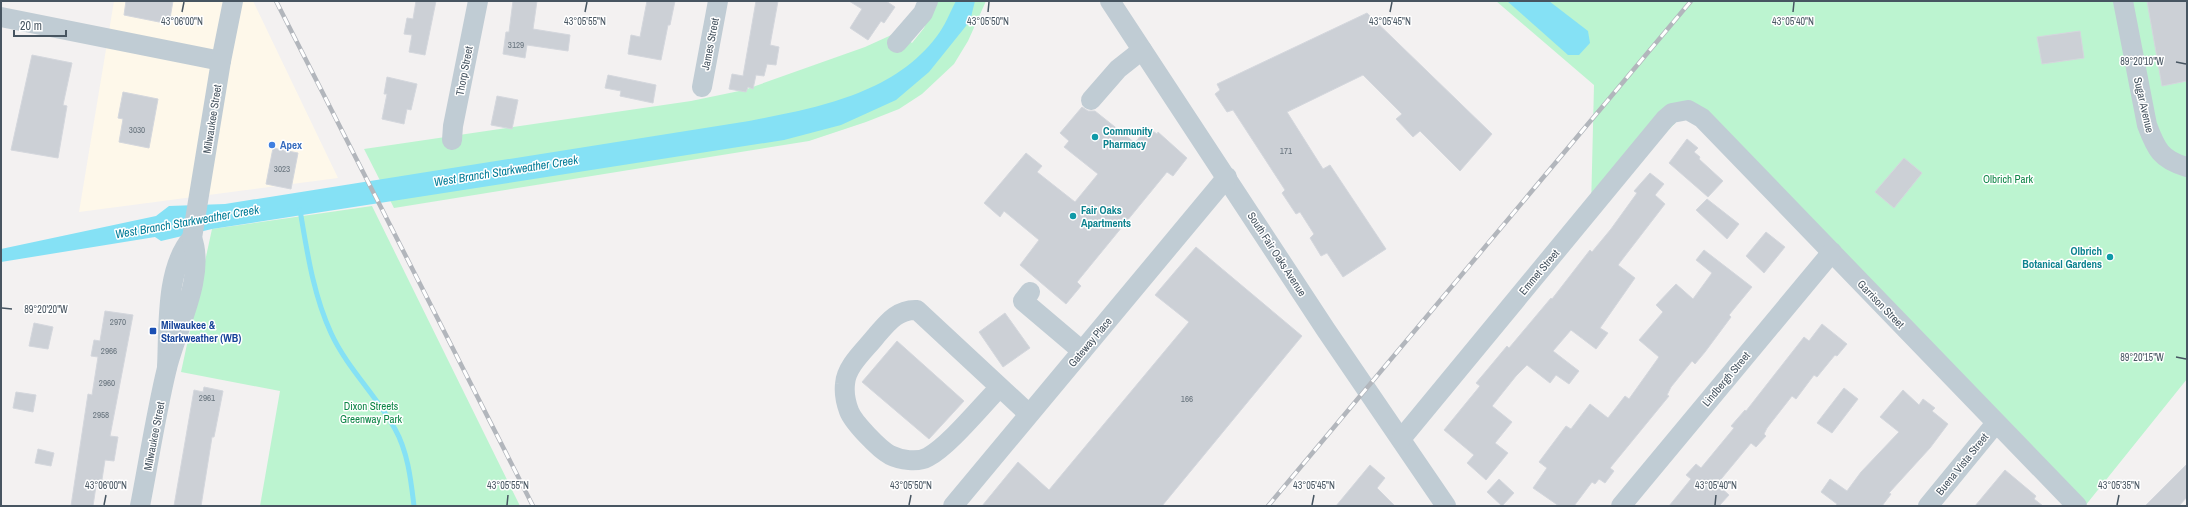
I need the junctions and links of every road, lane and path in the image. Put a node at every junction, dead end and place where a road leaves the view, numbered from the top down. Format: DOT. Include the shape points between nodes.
graph roads {
  1 [pos="233,1"];
  2 [pos="478,1"];
  3 [pos="718,1"];
  4 [pos="928,1"];
  5 [pos="1110,1"];
  6 [pos="2123,1"];
  7 [pos="1,18"];
  8 [pos="897,43"];
  9 [pos="1142,50"];
  10 [pos="221,61"];
  11 [pos="702,87"];
  12 [pos="1091,100"];
  13 [pos="1681,110"];
  14 [pos="452,140"];
  15 [pos="2187,167"];
  16 [pos="1227,177"];
  17 [pos="1832,252"];
  18 [pos="1030,292"];
  19 [pos="1082,351"];
  20 [pos="1000,387"];
  21 [pos="1029,414"];
  22 [pos="1996,423"];
  23 [pos="1401,439"];
  24 [pos="140,506"];
  25 [pos="953,506"];
  26 [pos="1446,506"];
  27 [pos="1621,506"];
  28 [pos="1928,506"];
  29 [pos="2077,506"];
  1 -- 10 [label="street, Milwaukee Street"];
  2 -- 14 [label="street, Thorp Street"];
  3 -- 11 [label="street, James Street"];
  4 -- 8 [label="street" via="923,13"];
  5 -- 9 [label="street, South Fair Oaks Avenue"];
  6 -- 15 [label="street, Sugar Avenue" via="2147,125 2154,143 2164,157 2175,164"];
  7 -- 10 [label="street"];
  9 -- 12 [label="street" via="1118,69"];
  9 -- 16 [label="street, South Fair Oaks Avenue"];
  10 -- 24 [label="street, Milwaukee Street" via="192,238 183,247 178,259 172,290 167,367"];
  13 -- 17 [label="street, Garrison Street" via="1688,110 1702,118"];
  13 -- 23 [label="street, Emmet Street" via="1665,119"];
  16 -- 19 [label="street, Gateway Place"];
  16 -- 23 [label="street, South Fair Oaks Avenue" via="1326,330"];
  17 -- 22 [label="street, Garrison Street"];
  17 -- 27 [label="street, Lindbergh Street"];
  18 -- 19 [label="street" via="1023,301"];
  19 -- 21 [label="street, Gateway Place"];
  20 -- 20 [label="street" via="917,310 899,312 887,323 850,369 845,383 849,412 865,433 889,454 908,460 927,458 943,446"];
  20 -- 21 [label="street"];
  21 -- 25 [label="street, Gateway Place"];
  22 -- 28 [label="street, Buena Vista Street"];
  22 -- 29 [label="street, Garrison Street"];
  23 -- 26 [label="street, South Fair Oaks Avenue"];
}
